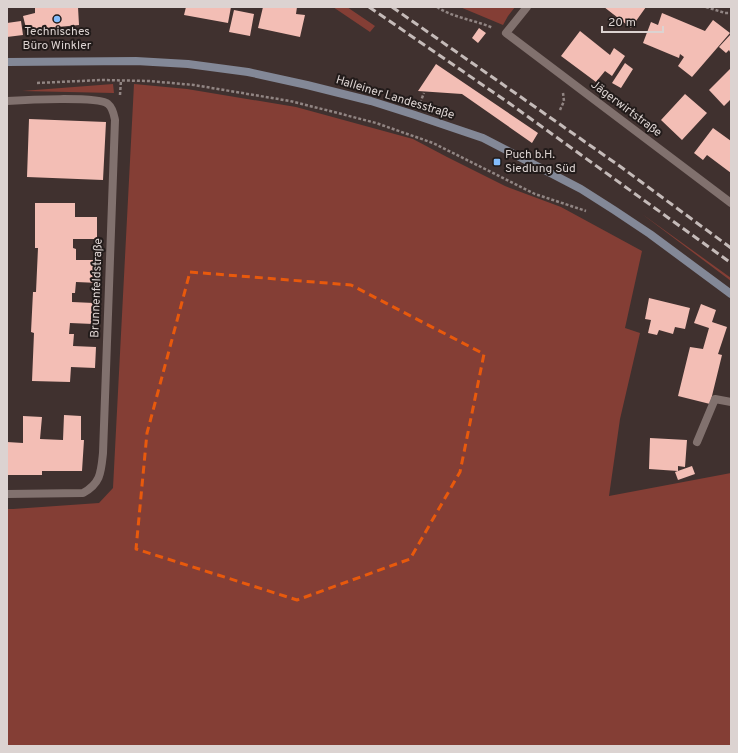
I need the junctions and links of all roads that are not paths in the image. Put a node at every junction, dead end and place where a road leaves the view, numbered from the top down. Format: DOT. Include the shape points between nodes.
graph roads {
  1 [pos="527,7"];
  2 [pos="7,62"];
  3 [pos="7,101"];
  4 [pos="731,203"];
  5 [pos="731,294"];
  6 [pos="731,402"];
  7 [pos="697,442"];
  8 [pos="7,494"];
  1 -- 4 [label="street, Jägerwirtstraße" via="506,34"];
  2 -- 5 [label="main road, Halleiner Landesstraße" via="136,61 188,64 240,71 307,85 415,115 483,138 581,189 650,234"];
  3 -- 8 [label="street, Brunnenfeldstraße" via="104,101 112,110 115,120 101,474 97,482 83,493"];
  6 -- 7 [label="street" via="715,398"];
}
